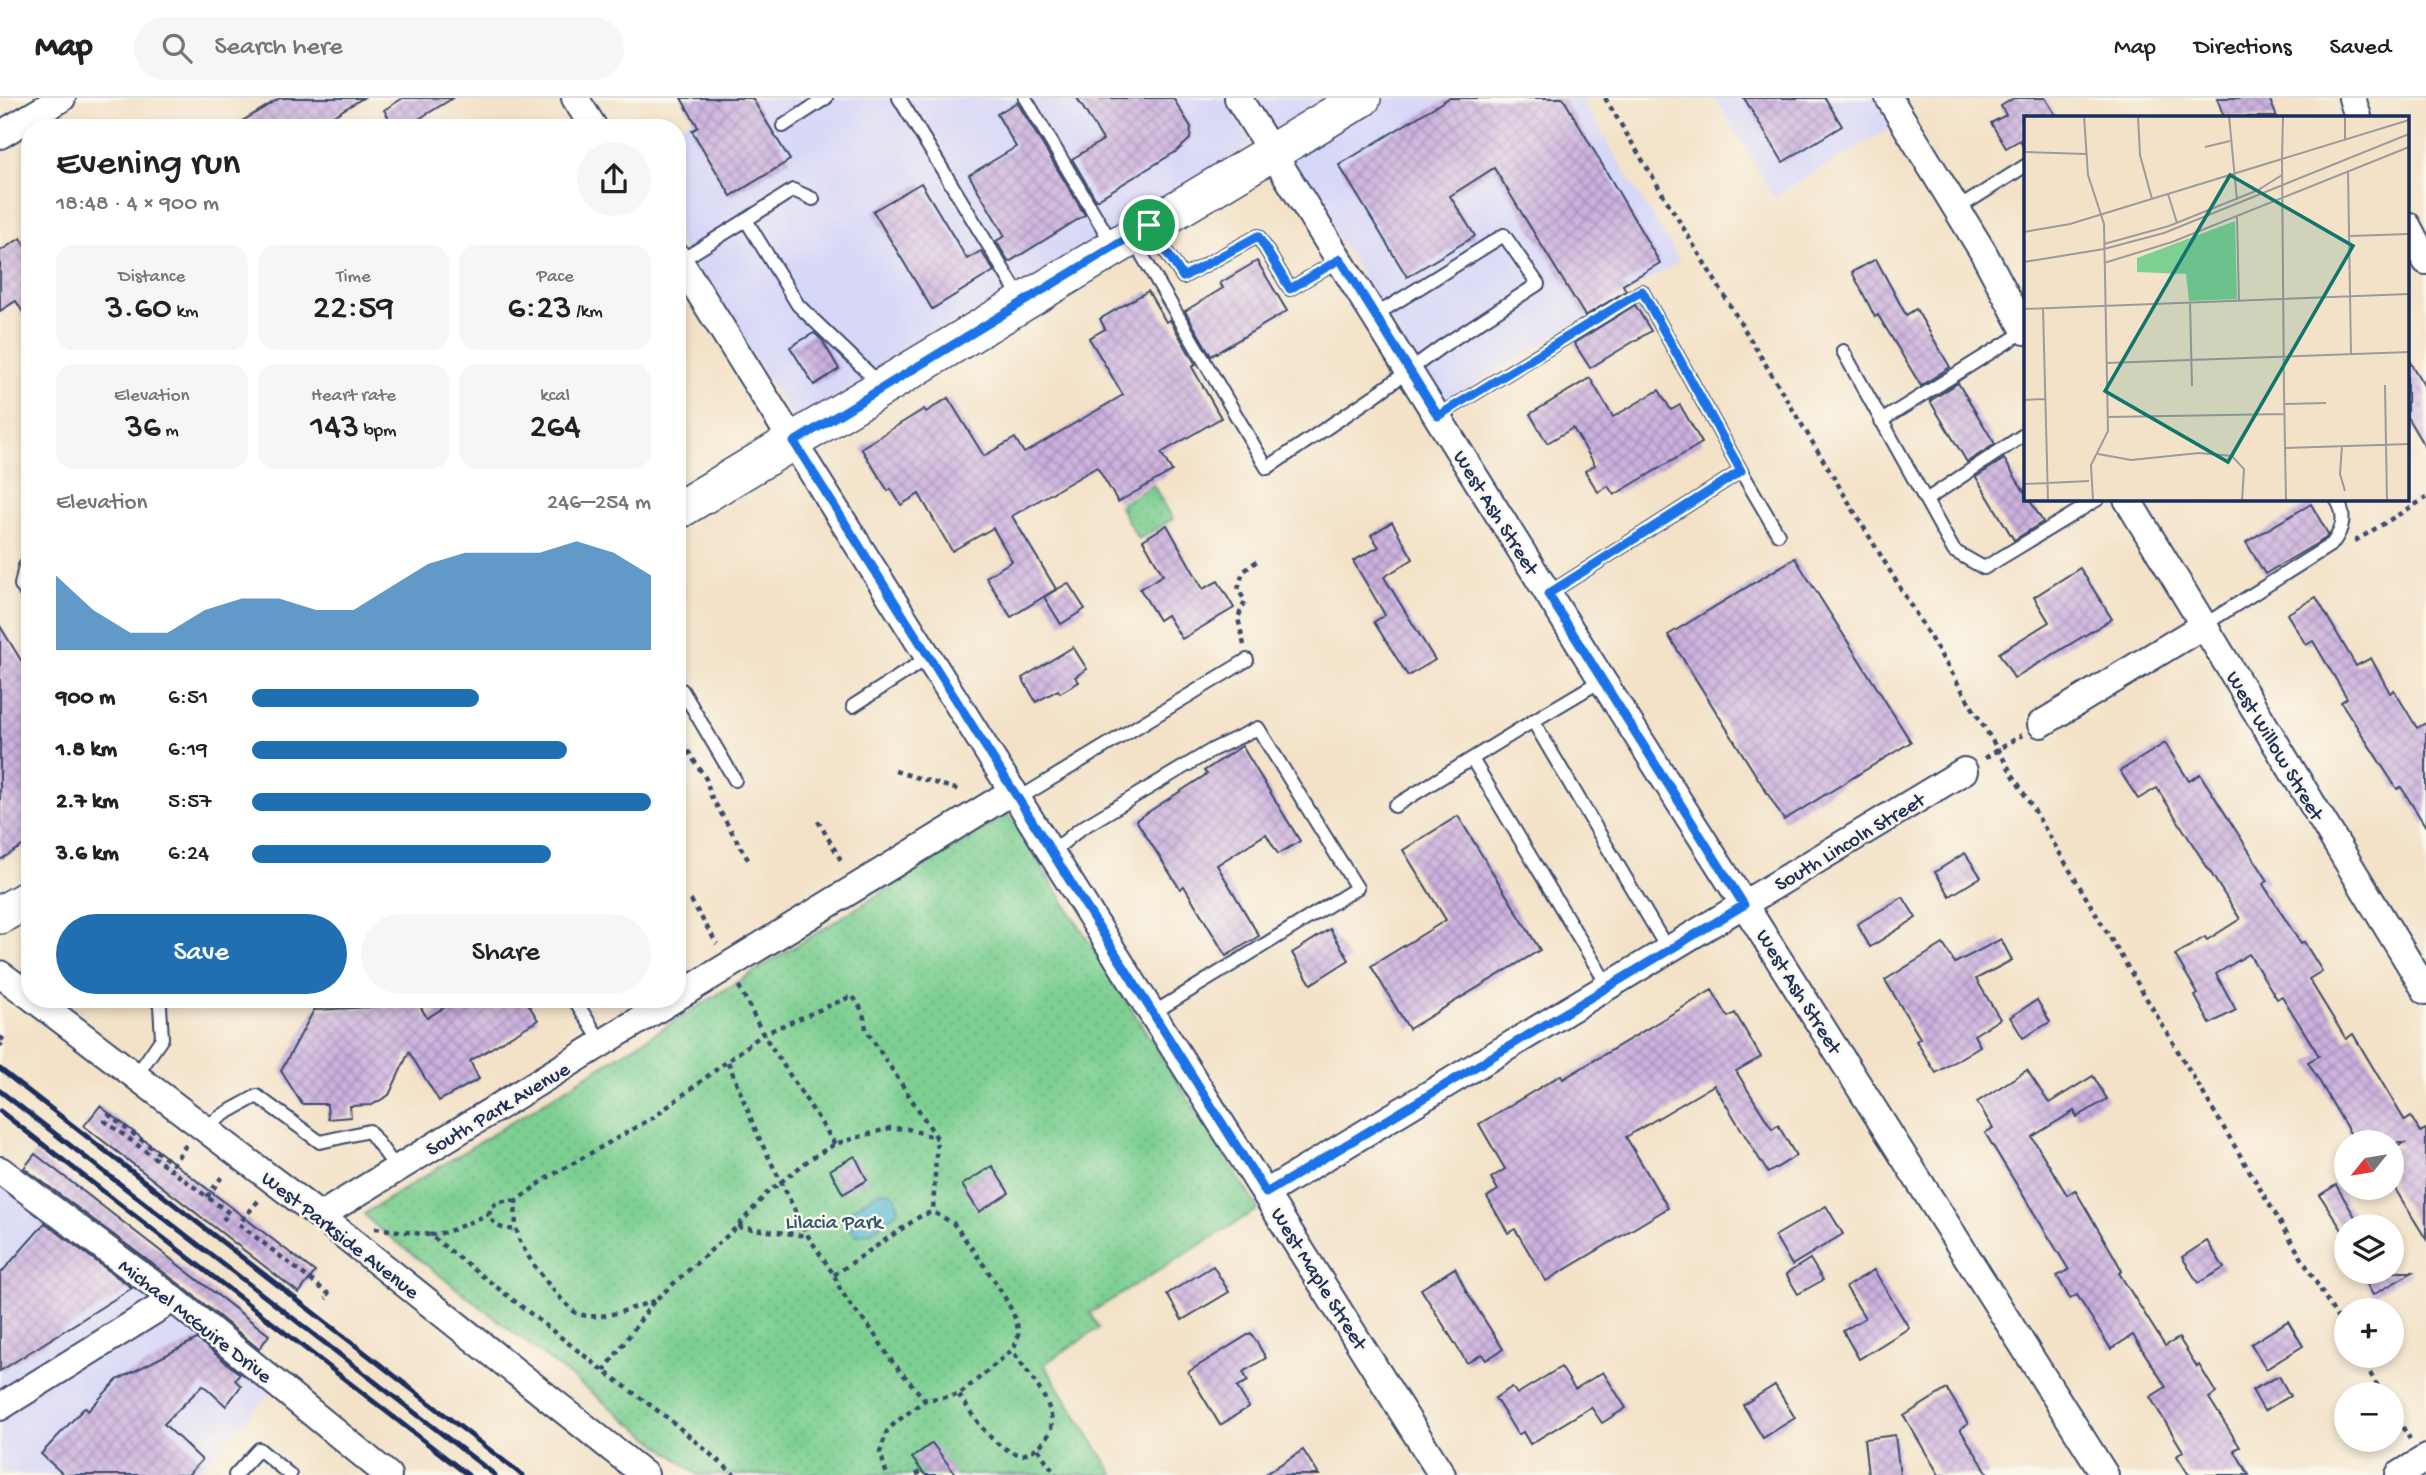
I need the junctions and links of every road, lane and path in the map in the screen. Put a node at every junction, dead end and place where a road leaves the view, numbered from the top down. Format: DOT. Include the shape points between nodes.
graph roads {
  1 [pos="62,98"];
  2 [pos="575,98"];
  3 [pos="826,98"];
  4 [pos="899,98"];
  5 [pos="1025,98"];
  6 [pos="1238,98"];
  7 [pos="1362,98"];
  8 [pos="1605,98"];
  9 [pos="1889,98"];
  10 [pos="2352,98"];
  11 [pos="2358,116"];
  12 [pos="27,119"];
  13 [pos="588,119"];
  14 [pos="21,122"];
  15 [pos="783,126"];
  16 [pos="0,135"];
  17 [pos="1272,151"];
  18 [pos="2024,167"];
  19 [pos="813,199"];
  20 [pos="1957,208"];
  21 [pos="746,220"];
  22 [pos="2408,227"];
  23 [pos="1132,236"];
  24 [pos="686,254"];
  25 [pos="1340,259"];
  26 [pos="2426,261"];
  27 [pos="686,272"];
  28 [pos="1023,302"];
  29 [pos="1374,316"];
  30 [pos="2024,329"];
  31 [pos="2024,332"];
  32 [pos="1843,351"];
  33 [pos="1408,369"];
  34 [pos="883,387"];
  35 [pos="1438,416"];
  36 [pos="1881,421"];
  37 [pos="2024,435"];
  38 [pos="794,442"];
  39 [pos="1741,471"];
  40 [pos="1926,500"];
  41 [pos="2096,500"];
  42 [pos="2128,500"];
  43 [pos="2337,500"];
  44 [pos="686,506"];
  45 [pos="1778,534"];
  46 [pos="1258,560"];
  47 [pos="1548,594"];
  48 [pos="2204,625"];
  49 [pos="929,657"];
  50 [pos="1247,660"];
  51 [pos="1602,680"];
  52 [pos="686,697"];
  53 [pos="853,706"];
  54 [pos="1533,721"];
  55 [pos="2041,724"];
  56 [pos="686,748"];
  57 [pos="1998,750"];
  58 [pos="1472,759"];
  59 [pos="895,771"];
  60 [pos="1964,771"];
  61 [pos="735,780"];
  62 [pos="960,790"];
  63 [pos="1016,795"];
  64 [pos="1395,806"];
  65 [pos="818,821"];
  66 [pos="1052,852"];
  67 [pos="842,862"];
  68 [pos="750,863"];
  69 [pos="691,900"];
  70 [pos="21,903"];
  71 [pos="1744,905"];
  72 [pos="0,915"];
  73 [pos="1668,950"];
  74 [pos="728,966"];
  75 [pos="0,974"];
  76 [pos="1608,986"];
  77 [pos="21,990"];
  78 [pos="2426,991"];
  79 [pos="686,992"];
  80 [pos="45,1008"];
  81 [pos="160,1008"];
  82 [pos="580,1008"];
  83 [pos="660,1008"];
  84 [pos="1153,1013"];
  85 [pos="763,1034"];
  86 [pos="0,1037"];
  87 [pos="602,1043"];
  88 [pos="0,1046"];
  89 [pos="728,1061"];
  90 [pos="136,1076"];
  91 [pos="195,1136"];
  92 [pos="937,1138"];
  93 [pos="835,1144"];
  94 [pos="397,1169"];
  95 [pos="0,1170"];
  96 [pos="225,1174"];
  97 [pos="780,1182"];
  98 [pos="1266,1193"];
  99 [pos="207,1196"];
  100 [pos="258,1200"];
  101 [pos="516,1201"];
  102 [pos="933,1212"];
  103 [pos="489,1214"];
  104 [pos="320,1216"];
  105 [pos="223,1220"];
  106 [pos="367,1227"];
  107 [pos="737,1227"];
  108 [pos="517,1229"];
  109 [pos="430,1235"];
  110 [pos="808,1236"];
  111 [pos="834,1275"];
  112 [pos="173,1299"];
  113 [pos="326,1299"];
  114 [pos="654,1301"];
  115 [pos="2334,1312"];
  116 [pos="1012,1350"];
  117 [pos="604,1371"];
  118 [pos="959,1395"];
  119 [pos="925,1400"];
  120 [pos="0,1407"];
  121 [pos="2404,1428"];
  122 [pos="1038,1449"];
  123 [pos="2419,1450"];
  124 [pos="922,1471"];
  125 [pos="235,1475"];
  126 [pos="290,1475"];
  127 [pos="388,1475"];
  128 [pos="645,1475"];
  129 [pos="736,1475"];
  130 [pos="887,1475"];
  131 [pos="916,1475"];
  132 [pos="1056,1475"];
  133 [pos="1442,1475"];
  134 [pos="2105,1475"];
  135 [pos="2399,1475"];
  1 -- 12 [label="street"];
  2 -- 13 [label="street"];
  3 -- 15 [label="lane"];
  4 -- 28 [label="lane"];
  5 -- 23 [label="lane"];
  6 -- 17 [label="street, West Ash Street"];
  7 -- 17 [label="main road"];
  8 -- 57 [label="path"];
  9 -- 20 [label="street"];
  10 -- 11 [label="street"];
  14 -- 16 [label="street"];
  17 -- 23 [label="main road"];
  17 -- 25 [label="street, West Ash Street"];
  18 -- 20 [label="lane"];
  19 -- 21 [label="lane" via="793,190"];
  20 -- 30 [label="street"];
  21 -- 24 [label="lane"];
  21 -- 34 [label="lane" via="798,305"];
  22 -- 26 [label="street"];
  23 -- 25 [label="lane" via="1183,277 1258,236 1290,289"];
  23 -- 28 [label="main road"];
  23 -- 33 [label="lane" via="1267,468"];
  25 -- 29 [label="street, West Ash Street"];
  27 -- 38 [label="street, West Maple Street"];
  28 -- 34 [label="main road"];
  29 -- 33 [label="street, West Ash Street"];
  29 -- 33 [label="lane" via="1504,235 1538,284"];
  31 -- 36 [label="lane"];
  32 -- 36 [label="lane"];
  33 -- 35 [label="street, West Ash Street"];
  34 -- 38 [label="main road"];
  35 -- 39 [label="lane" via="1642,291"];
  35 -- 47 [label="street, West Ash Street"];
  36 -- 40 [label="lane"];
  37 -- 40 [label="lane"];
  38 -- 44 [label="main road"];
  38 -- 49 [label="street, West Maple Street"];
  39 -- 45 [label="lane"];
  39 -- 47 [label="lane"];
  40 -- 41 [label="lane" via="1954,551 1984,568"];
  42 -- 48 [label="street, West Willow Street"];
  43 -- 48 [label="lane" via="2343,519 2341,533 2332,544"];
  46 -- 50 [label="path" via="1242,572 1238,589 1245,601 1238,618"];
  47 -- 51 [label="street, West Ash Street"];
  48 -- 55 [label="street"];
  48 -- 78 [label="street, West Willow Street"];
  49 -- 53 [label="lane"];
  49 -- 63 [label="street, West Maple Street"];
  50 -- 63 [label="lane"];
  51 -- 54 [label="lane"];
  51 -- 71 [label="street, West Ash Street"];
  52 -- 61 [label="lane"];
  54 -- 58 [label="lane"];
  54 -- 73 [label="lane"];
  55 -- 57 [label="path"];
  56 -- 68 [label="path"];
  57 -- 60 [label="path"];
  57 -- 115 [label="path"];
  58 -- 64 [label="lane"];
  58 -- 76 [label="lane"];
  59 -- 62 [label="path"];
  60 -- 71 [label="street, South Lincoln Street"];
  63 -- 66 [label="street, West Maple Street"];
  63 -- 74 [label="street, South Park Avenue"];
  65 -- 67 [label="path"];
  66 -- 84 [label="street, West Maple Street"];
  66 -- 84 [label="lane" via="1080,829 1212,750 1258,728 1357,888"];
  69 -- 74 [label="path"];
  70 -- 72 [label="main road"];
  71 -- 73 [label="street, South Lincoln Street"];
  71 -- 134 [label="street, West Ash Street"];
  73 -- 76 [label="street, South Lincoln Street"];
  74 -- 79 [label="street, South Park Avenue"];
  74 -- 85 [label="path"];
  75 -- 77 [label="street, West Parkside Avenue"];
  76 -- 98 [label="street, South Lincoln Street"];
  80 -- 90 [label="street, West Parkside Avenue"];
  81 -- 90 [label="lane" via="162,1038"];
  82 -- 87 [label="lane"];
  83 -- 87 [label="street, South Park Avenue"];
  84 -- 98 [label="street, West Maple Street"];
  85 -- 89 [label="path"];
  85 -- 92 [label="path" via="852,996 862,1011 866,1030"];
  85 -- 93 [label="path"];
  86 -- 88 [label="path" via="5,1041"];
  87 -- 94 [label="street, South Park Avenue"];
  89 -- 97 [label="path"];
  89 -- 101 [label="path" via="654,1117 547,1178"];
  90 -- 91 [label="street, West Parkside Avenue"];
  91 -- 94 [label="lane" via="257,1096 320,1142 369,1130"];
  91 -- 99 [label="path" via="173,1164 109,1115 105,1121"];
  91 -- 104 [label="street, West Parkside Avenue"];
  92 -- 93 [label="path" via="890,1128"];
  92 -- 102 [label="path"];
  93 -- 97 [label="path"];
  94 -- 104 [label="street, South Park Avenue"];
  95 -- 112 [label="street, Michael McGuire Drive"];
  96 -- 99 [label="path"];
  97 -- 107 [label="path"];
  97 -- 110 [label="path"];
  98 -- 133 [label="street, West Maple Street"];
  99 -- 105 [label="path" via="229,1213"];
  100 -- 113 [label="path" via="239,1224 330,1295"];
  101 -- 103 [label="path" via="498,1202"];
  101 -- 108 [label="path"];
  102 -- 111 [label="path"];
  102 -- 116 [label="path" via="953,1223 1010,1307 1019,1332"];
  103 -- 108 [label="path" via="501,1228"];
  103 -- 109 [label="path"];
  104 -- 128 [label="street, West Parkside Avenue"];
  106 -- 109 [label="path"];
  107 -- 110 [label="path"];
  107 -- 114 [label="path"];
  108 -- 114 [label="path" via="531,1260 576,1313 596,1317"];
  109 -- 117 [label="path"];
  110 -- 111 [label="path"];
  111 -- 119 [label="path" via="851,1306"];
  112 -- 120 [label="street"];
  112 -- 127 [label="street, Michael McGuire Drive"];
  114 -- 117 [label="path"];
  116 -- 118 [label="path"];
  116 -- 122 [label="path" via="1052,1414 1053,1427"];
  117 -- 129 [label="path"];
  118 -- 119 [label="path"];
  118 -- 122 [label="path" via="1002,1448 1024,1455"];
  119 -- 130 [label="path" via="887,1431 880,1452"];
  121 -- 123 [label="path"];
  122 -- 132 [label="path"];
  123 -- 135 [label="street"];
  124 -- 131 [label="path"];
  125 -- 126 [label="lane" via="259,1449"];
}
